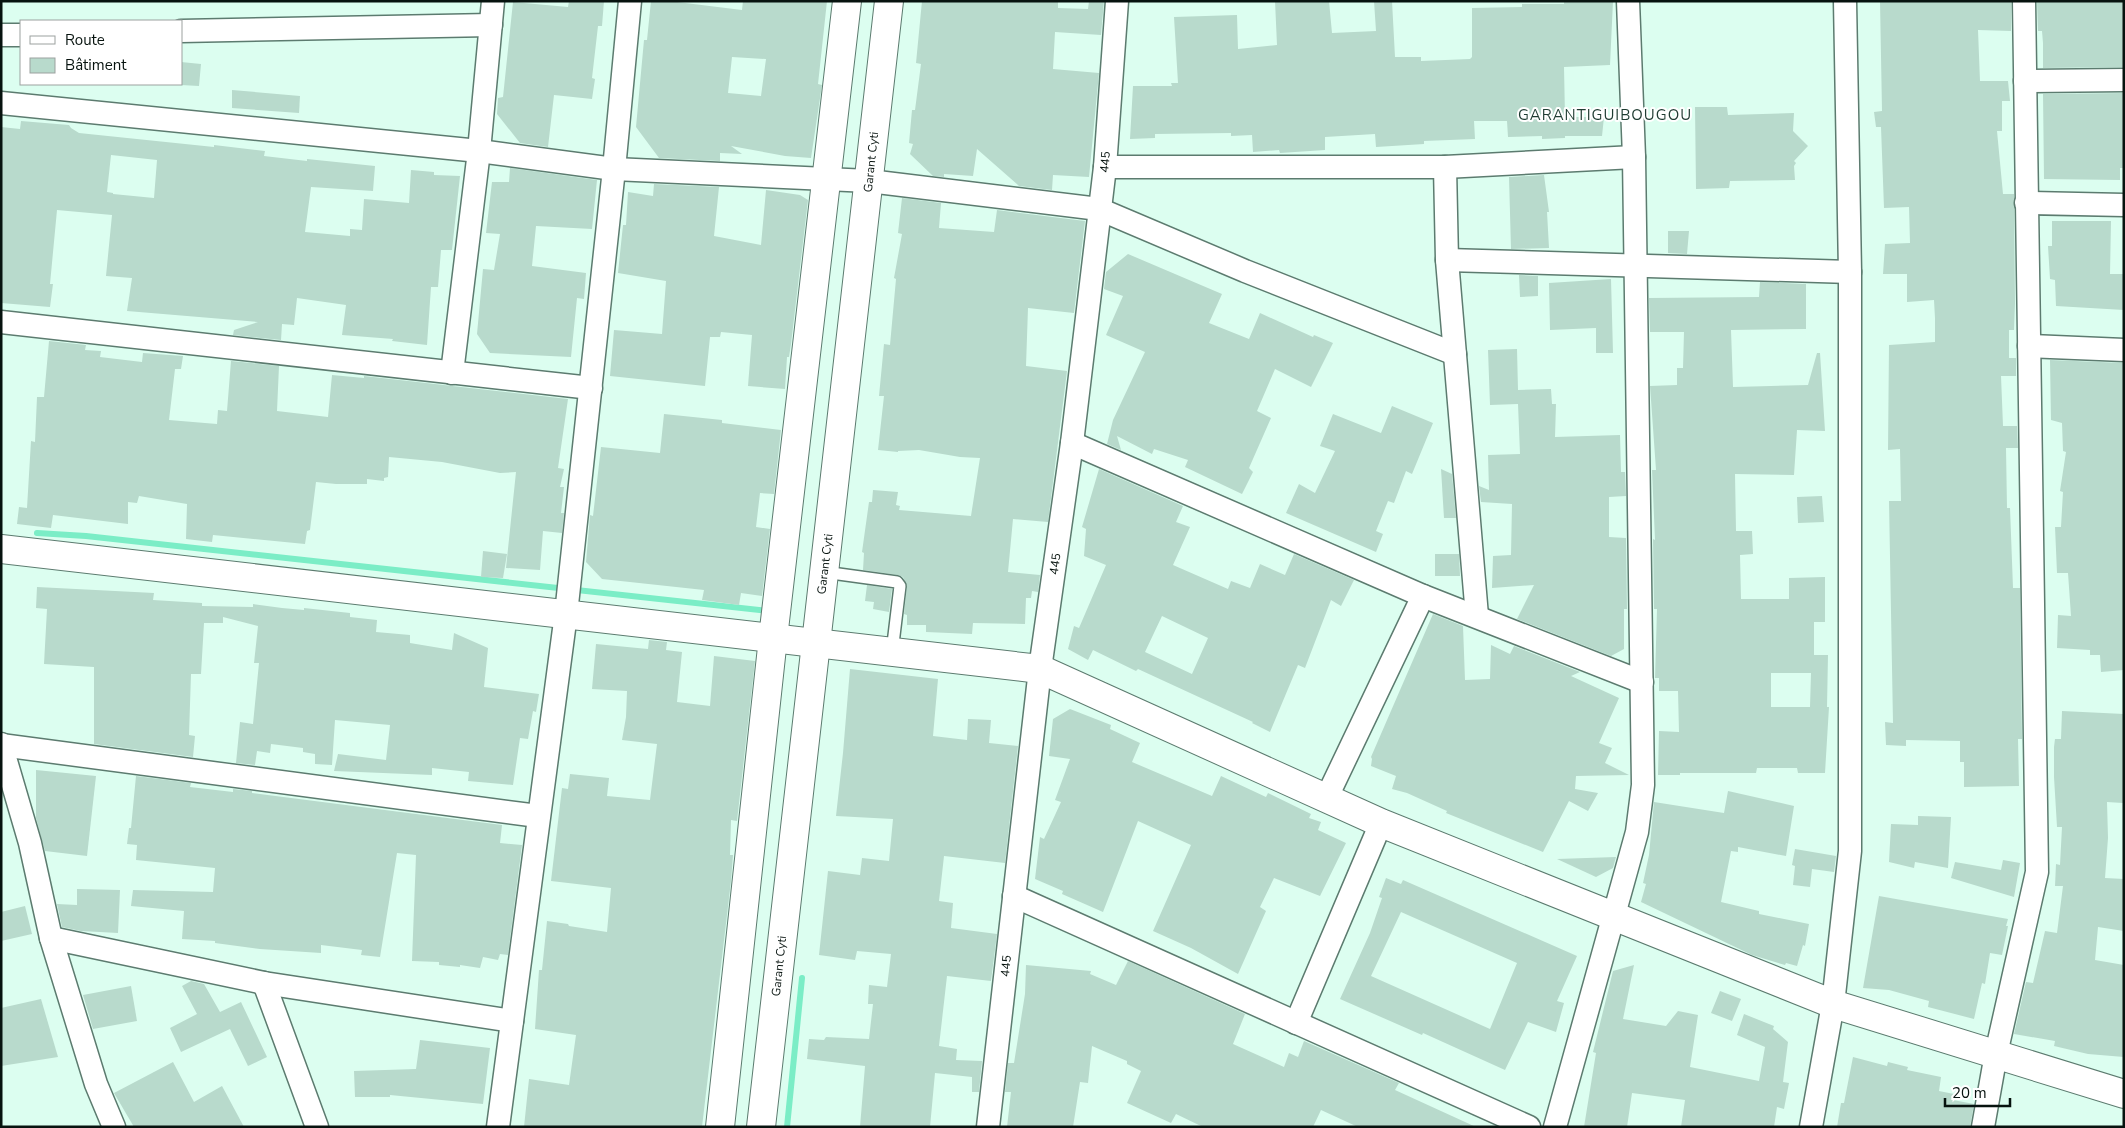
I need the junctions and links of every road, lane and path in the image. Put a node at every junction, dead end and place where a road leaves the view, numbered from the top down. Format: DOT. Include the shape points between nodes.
graph roads {
  1 [pos="493,1"];
  2 [pos="630,1"];
  3 [pos="847,1"];
  4 [pos="889,1"];
  5 [pos="1117,1"];
  6 [pos="1628,1"];
  7 [pos="1846,1"];
  8 [pos="2024,1"];
  9 [pos="491,25"];
  10 [pos="182,31"];
  11 [pos="1,35"];
  12 [pos="20,35"];
  13 [pos="2124,80"];
  14 [pos="2025,81"];
  15 [pos="1,103"];
  16 [pos="479,151"];
  17 [pos="1634,156"];
  18 [pos="1105,167"];
  19 [pos="1445,167"];
  20 [pos="614,169"];
  21 [pos="827,179"];
  22 [pos="869,181"];
  23 [pos="2026,203"];
  24 [pos="2124,205"];
  25 [pos="1099,209"];
  26 [pos="1447,260"];
  27 [pos="1636,266"];
  28 [pos="1850,272"];
  29 [pos="1,322"];
  30 [pos="2029,346"];
  31 [pos="2124,350"];
  32 [pos="1455,354"];
  33 [pos="452,373"];
  34 [pos="591,388"];
  35 [pos="1072,443"];
  36 [pos="1,549"];
  37 [pos="824,572"];
  38 [pos="1423,596"];
  39 [pos="566,614"];
  40 [pos="1477,616"];
  41 [pos="773,638"];
  42 [pos="815,644"];
  43 [pos="892,652"];
  44 [pos="1040,669"];
  45 [pos="1642,682"];
  46 [pos="1,744"];
  47 [pos="1326,799"];
  48 [pos="538,816"];
  49 [pos="1381,823"];
  50 [pos="1014,896"];
  51 [pos="1614,917"];
  52 [pos="51,938"];
  53 [pos="264,983"];
  54 [pos="1834,1004"];
  55 [pos="512,1021"];
  56 [pos="1296,1023"];
  57 [pos="1996,1054"];
  58 [pos="2124,1094"];
  59 [pos="114,1127"];
  60 [pos="317,1127"];
  61 [pos="498,1127"];
  62 [pos="720,1127"];
  63 [pos="761,1127"];
  64 [pos="988,1127"];
  65 [pos="1529,1127"];
  66 [pos="1555,1127"];
  67 [pos="1810,1127"];
  68 [pos="1983,1127"];
  1 -- 9 [label="street"];
  2 -- 20 [label="street"];
  3 -- 21 [label="main road"];
  4 -- 22 [label="main road, Garant Cyti"];
  5 -- 18 [label="street, 445"];
  6 -- 17 [label="street"];
  7 -- 28 [label="street"];
  8 -- 14 [label="street"];
  9 -- 10 [label="street"];
  9 -- 16 [label="street"];
  11 -- 12 [label="street"];
  13 -- 14 [label="street"];
  14 -- 23 [label="street"];
  15 -- 16 [label="street"];
  16 -- 20 [label="street"];
  16 -- 33 [label="street"];
  17 -- 19 [label="street"];
  17 -- 27 [label="street"];
  18 -- 19 [label="street"];
  18 -- 25 [label="street, 445"];
  19 -- 26 [label="street"];
  20 -- 21 [label="street"];
  20 -- 34 [label="street"];
  21 -- 22 [label="street"];
  21 -- 41 [label="main road"];
  22 -- 25 [label="street"];
  22 -- 37 [label="main road, Garant Cyti"];
  23 -- 24 [label="street"];
  23 -- 30 [label="street"];
  25 -- 32 [label="street"];
  25 -- 35 [label="street, 445"];
  26 -- 27 [label="street"];
  26 -- 32 [label="street"];
  27 -- 28 [label="street"];
  27 -- 45 [label="street"];
  28 -- 54 [label="street" via="1850,851"];
  29 -- 33 [label="street"];
  30 -- 31 [label="street"];
  30 -- 57 [label="street" via="2037,872"];
  32 -- 40 [label="street"];
  33 -- 34 [label="street"];
  34 -- 39 [label="street"];
  35 -- 38 [label="street"];
  35 -- 44 [label="street, 445"];
  36 -- 39 [label="main road"];
  37 -- 42 [label="main road, Garant Cyti"];
  37 -- 43 [label="lane" via="897,582 900,586"];
  38 -- 40 [label="street"];
  38 -- 47 [label="street"];
  39 -- 41 [label="main road"];
  39 -- 48 [label="street"];
  40 -- 45 [label="street"];
  41 -- 42 [label="main road"];
  41 -- 62 [label="main road"];
  42 -- 43 [label="main road"];
  42 -- 63 [label="main road, Garant Cyti"];
  43 -- 44 [label="main road"];
  44 -- 47 [label="main road"];
  44 -- 50 [label="street, 445"];
  45 -- 51 [label="street" via="1643,785 1637,832"];
  46 -- 48 [label="street"];
  46 -- 52 [label="street" via="30,843"];
  47 -- 49 [label="main road"];
  48 -- 55 [label="street"];
  49 -- 51 [label="main road"];
  49 -- 56 [label="street"];
  50 -- 56 [label="street"];
  50 -- 64 [label="street, 445"];
  51 -- 54 [label="main road"];
  51 -- 66 [label="street"];
  52 -- 53 [label="street"];
  52 -- 59 [label="street" via="96,1084"];
  53 -- 55 [label="street"];
  53 -- 60 [label="street"];
  54 -- 57 [label="main road"];
  54 -- 67 [label="street"];
  55 -- 61 [label="street"];
  56 -- 65 [label="street"];
  57 -- 58 [label="main road"];
  57 -- 68 [label="street"];
}
